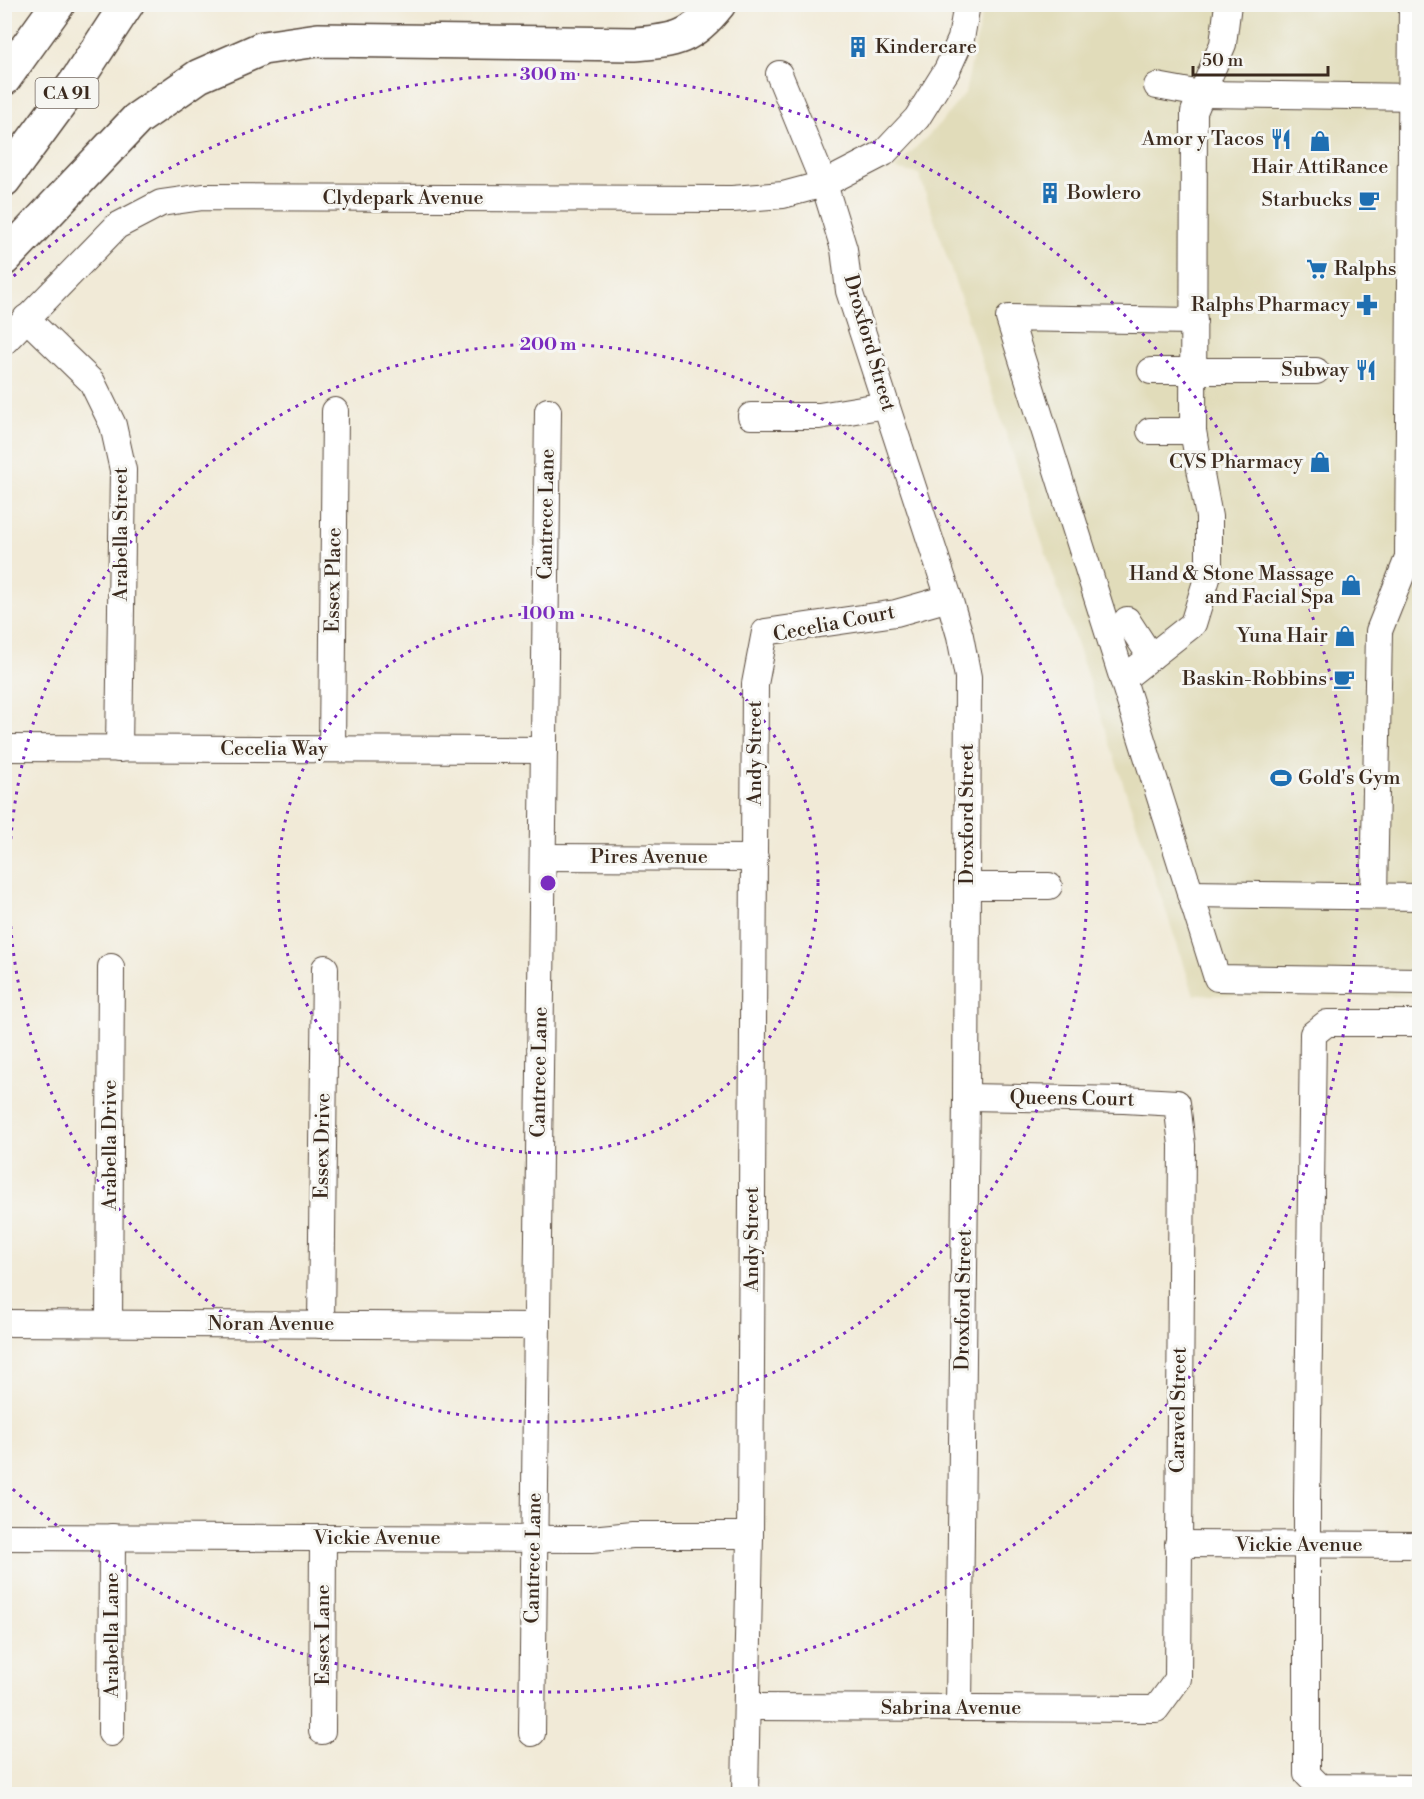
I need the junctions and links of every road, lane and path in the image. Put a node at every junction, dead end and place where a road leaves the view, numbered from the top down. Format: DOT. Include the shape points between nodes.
graph roads {
  1 [pos="58,4"];
  2 [pos="104,4"];
  3 [pos="128,4"];
  4 [pos="719,4"];
  5 [pos="967,4"];
  6 [pos="1228,4"];
  7 [pos="1412,4"];
  8 [pos="1416,56"];
  9 [pos="779,74"];
  10 [pos="4,79"];
  11 [pos="1157,86"];
  12 [pos="1202,94"];
  13 [pos="1415,97"];
  14 [pos="4,145"];
  15 [pos="4,180"];
  16 [pos="824,184"];
  17 [pos="4,259"];
  18 [pos="26,318"];
  19 [pos="1194,321"];
  20 [pos="4,342"];
  21 [pos="1414,356"];
  22 [pos="1151,371"];
  23 [pos="1194,371"];
  24 [pos="1316,371"];
  25 [pos="886,405"];
  26 [pos="335,411"];
  27 [pos="548,411"];
  28 [pos="751,416"];
  29 [pos="1194,430"];
  30 [pos="1150,431"];
  31 [pos="1414,558"];
  32 [pos="949,598"];
  33 [pos="1127,620"];
  34 [pos="1151,657"];
  35 [pos="1123,679"];
  36 [pos="755,684"];
  37 [pos="4,748"];
  38 [pos="119,749"];
  39 [pos="332,749"];
  40 [pos="544,750"];
  41 [pos="543,857"];
  42 [pos="755,858"];
  43 [pos="967,886"];
  44 [pos="1048,886"];
  45 [pos="1191,894"];
  46 [pos="1374,896"];
  47 [pos="1419,897"];
  48 [pos="111,967"];
  49 [pos="325,968"];
  50 [pos="1419,981"];
  51 [pos="1419,1023"];
  52 [pos="966,1097"];
  53 [pos="1177,1103"];
  54 [pos="4,1323"];
  55 [pos="109,1323"];
  56 [pos="321,1325"];
  57 [pos="537,1326"];
  58 [pos="750,1535"];
  59 [pos="4,1537"];
  60 [pos="112,1537"];
  61 [pos="323,1538"];
  62 [pos="535,1539"];
  63 [pos="1178,1544"];
  64 [pos="1307,1545"];
  65 [pos="1419,1545"];
  66 [pos="747,1707"];
  67 [pos="959,1707"];
  68 [pos="1156,1709"];
  69 [pos="322,1731"];
  70 [pos="111,1733"];
  71 [pos="532,1733"];
  72 [pos="1419,1788"];
  73 [pos="745,1794"];
  1 -- 10 [label="highway, CA 91"];
  2 -- 14 [label="highway"];
  3 -- 15 [label="highway, CA 91"];
  4 -- 17 [label="highway" via="695,30 668,41 635,44 318,40 263,48 199,76 137,119"];
  5 -- 16 [label="street" via="961,39 917,118 884,153"];
  6 -- 12 [label="street" via="1223,44"];
  7 -- 8 [label="street"];
  8 -- 13 [label="street"];
  9 -- 16 [label="street, Droxford Street"];
  11 -- 12 [label="street"];
  12 -- 13 [label="street"];
  12 -- 19 [label="street" via="1194,112"];
  13 -- 21 [label="street"];
  16 -- 18 [label="street, Clydepark Avenue" via="783,195 732,199 203,197 161,203 117,226"];
  16 -- 25 [label="street, Droxford Street" via="844,249 849,291"];
  18 -- 20 [label="street, Clydepark Avenue"];
  18 -- 38 [label="street, Arabella Street" via="92,382 113,425 123,470"];
  19 -- 23 [label="street"];
  19 -- 35 [label="street" via="1009,318"];
  21 -- 31 [label="street"];
  22 -- 23 [label="street"];
  23 -- 24 [label="street"];
  23 -- 29 [label="street"];
  25 -- 28 [label="street" via="819,417"];
  25 -- 32 [label="street, Droxford Street"];
  26 -- 39 [label="street, Essex Place"];
  27 -- 40 [label="street, Cantrece Lane"];
  29 -- 30 [label="street"];
  29 -- 34 [label="street" via="1209,517 1209,572 1193,624"];
  31 -- 46 [label="street" via="1379,631"];
  32 -- 36 [label="street, Cecelia Court" via="896,613 765,632"];
  32 -- 43 [label="street, Droxford Street" via="968,677"];
  33 -- 34 [label="street"];
  34 -- 35 [label="street"];
  35 -- 45 [label="street"];
  36 -- 42 [label="street, Andy Street"];
  37 -- 38 [label="street, Cecelia Way"];
  38 -- 39 [label="street, Cecelia Way"];
  39 -- 40 [label="street, Cecelia Way"];
  40 -- 41 [label="street, Cantrece Lane"];
  41 -- 42 [label="street, Pires Avenue"];
  41 -- 57 [label="street, Cantrece Lane"];
  42 -- 58 [label="street, Andy Street"];
  43 -- 44 [label="street"];
  43 -- 52 [label="street, Droxford Street"];
  45 -- 46 [label="street"];
  45 -- 50 [label="street" via="1217,978"];
  46 -- 47 [label="street"];
  48 -- 55 [label="street, Arabella Drive"];
  49 -- 56 [label="street, Essex Drive"];
  51 -- 64 [label="street" via="1327,1023 1313,1034"];
  52 -- 53 [label="street, Queens Court"];
  52 -- 67 [label="street, Droxford Street"];
  53 -- 63 [label="street, Caravel Street" via="1182,1145"];
  54 -- 55 [label="street, Noran Avenue"];
  55 -- 56 [label="street, Noran Avenue"];
  56 -- 57 [label="street, Noran Avenue"];
  57 -- 62 [label="street, Cantrece Lane"];
  58 -- 62 [label="street, Vickie Avenue"];
  58 -- 66 [label="street, Andy Street"];
  59 -- 60 [label="street, Vickie Avenue"];
  60 -- 61 [label="street, Vickie Avenue"];
  60 -- 70 [label="street, Arabella Lane"];
  61 -- 62 [label="street, Vickie Avenue"];
  61 -- 69 [label="street, Essex Lane"];
  62 -- 71 [label="street, Cantrece Lane"];
  63 -- 64 [label="street, Vickie Avenue"];
  63 -- 68 [label="street, Caravel Street" via="1178,1679"];
  64 -- 65 [label="street, Vickie Avenue"];
  64 -- 72 [label="street" via="1307,1774 1320,1787"];
  66 -- 67 [label="street, Sabrina Avenue"];
  66 -- 73 [label="street, Andy Street"];
  67 -- 68 [label="street, Sabrina Avenue"];
}
